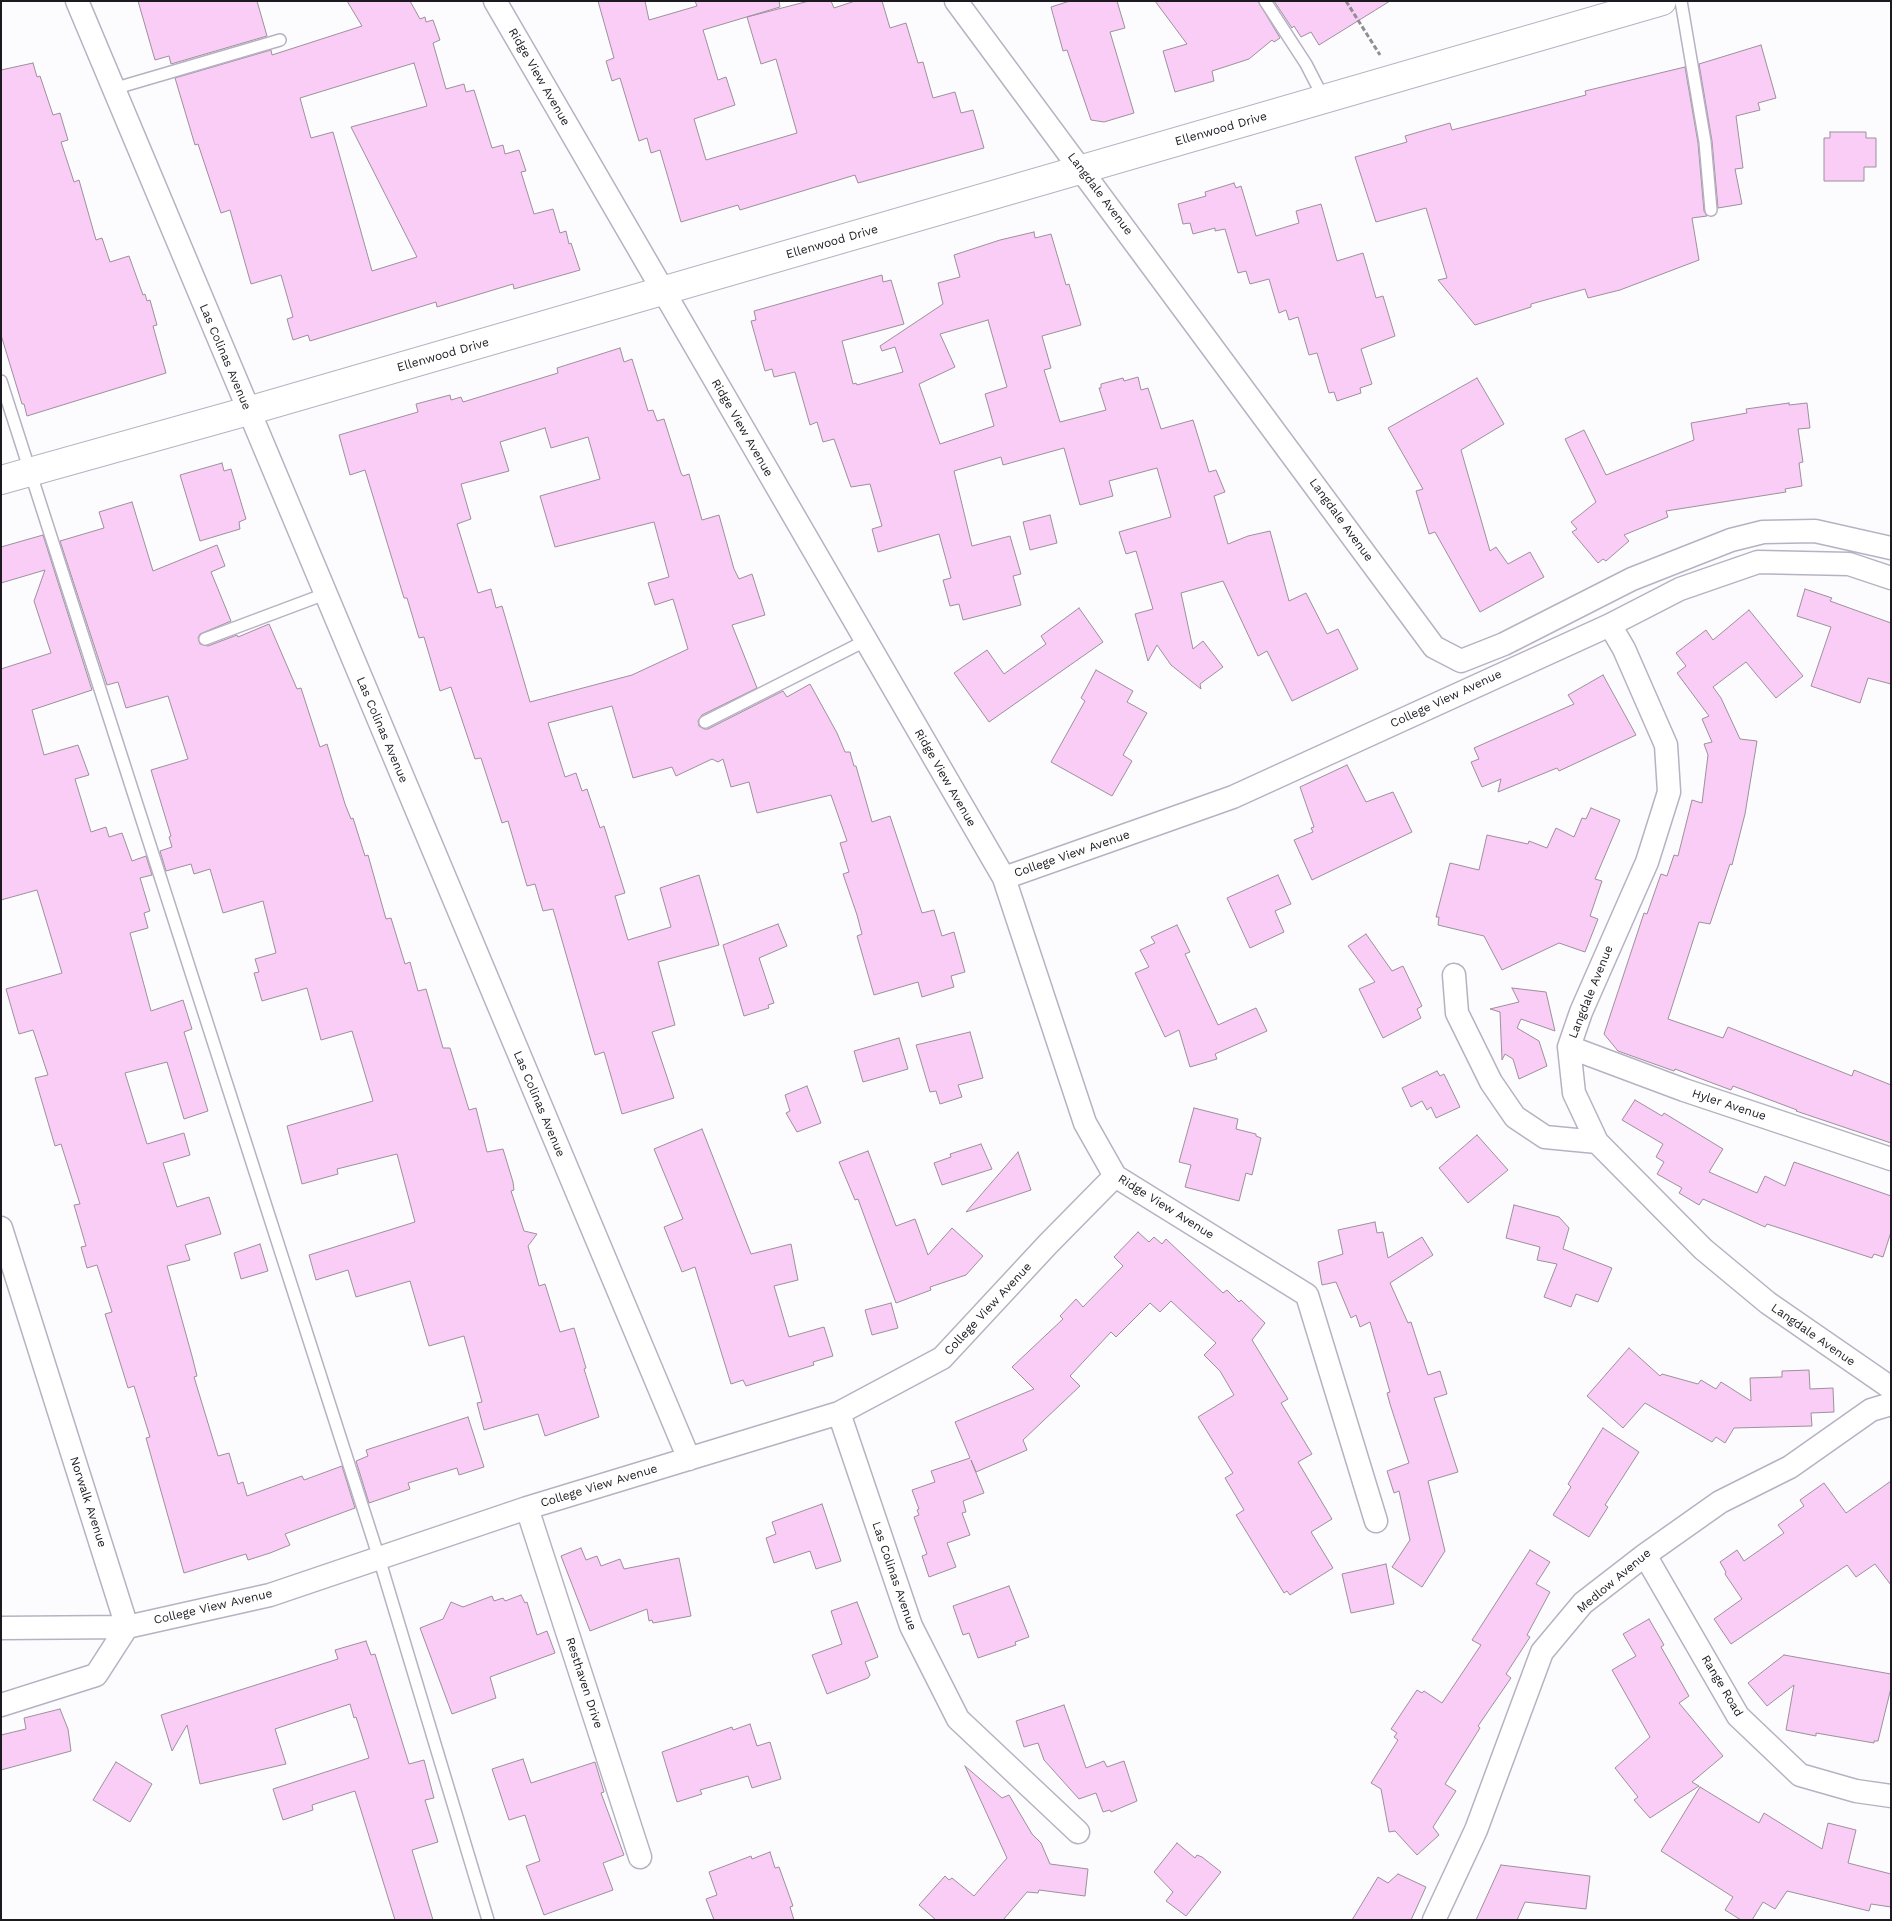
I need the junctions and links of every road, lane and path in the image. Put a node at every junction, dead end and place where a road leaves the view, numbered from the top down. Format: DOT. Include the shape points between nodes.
graph roads {
  1 [pos="77,1"];
  2 [pos="495,1"];
  3 [pos="956,1"];
  4 [pos="1266,1"];
  5 [pos="1346,1"];
  6 [pos="1662,1"];
  7 [pos="1681,1"];
  8 [pos="280,40"];
  9 [pos="1394,79"];
  10 [pos="113,89"];
  11 [pos="1324,99"];
  12 [pos="1082,169"];
  13 [pos="1711,210"];
  14 [pos="663,292"];
  15 [pos="1,381"];
  16 [pos="248,411"];
  17 [pos="30,472"];
  18 [pos="1,480"];
  19 [pos="1891,548"];
  20 [pos="1891,578"];
  21 [pos="325,594"];
  22 [pos="1610,625"];
  23 [pos="205,639"];
  24 [pos="865,641"];
  25 [pos="706,722"];
  26 [pos="1004,878"];
  27 [pos="1454,975"];
  28 [pos="1569,1047"];
  29 [pos="1598,1142"];
  30 [pos="1891,1159"];
  31 [pos="1115,1176"];
  32 [pos="1,1228"];
  33 [pos="1891,1388"];
  34 [pos="1891,1404"];
  35 [pos="839,1413"];
  36 [pos="689,1459"];
  37 [pos="527,1508"];
  38 [pos="1376,1521"];
  39 [pos="1645,1554"];
  40 [pos="379,1558"];
  41 [pos="127,1627"];
  42 [pos="1,1628"];
  43 [pos="1,1705"];
  44 [pos="1891,1796"];
  45 [pos="1078,1832"];
  46 [pos="640,1857"];
  47 [pos="488,1920"];
  48 [pos="1434,1920"];
  1 -- 10 [label="street, Las Colinas Avenue"];
  2 -- 14 [label="street, Ridge View Avenue"];
  3 -- 12 [label="street, Langdale Avenue"];
  4 -- 11 [label="lane"];
  5 -- 9 [label="path"];
  6 -- 9 [label="street, Ellenwood Drive"];
  7 -- 13 [label="lane" via="1705,142"];
  8 -- 10 [label="lane"];
  9 -- 11 [label="street, Ellenwood Drive"];
  10 -- 16 [label="street, Las Colinas Avenue"];
  11 -- 12 [label="street, Ellenwood Drive"];
  12 -- 14 [label="street, Ellenwood Drive"];
  12 -- 19 [label="street, Langdale Avenue" via="1434,647 1462,661 1504,644 1632,579 1731,540 1763,532 1815,531"];
  14 -- 16 [label="street, Ellenwood Drive"];
  14 -- 24 [label="street, Ridge View Avenue"];
  15 -- 17 [label="lane"];
  16 -- 17 [label="street, Ellenwood Drive"];
  16 -- 21 [label="street, Las Colinas Avenue"];
  17 -- 18 [label="street, Ellenwood Drive"];
  17 -- 40 [label="lane"];
  20 -- 22 [label="street, College View Avenue" via="1849,564 1758,562 1680,589"];
  21 -- 23 [label="lane"];
  21 -- 36 [label="street, Las Colinas Avenue"];
  22 -- 26 [label="street, College View Avenue" via="1233,797"];
  22 -- 28 [label="street, Langdale Avenue" via="1624,649 1666,745 1669,792 1646,862"];
  24 -- 25 [label="lane"];
  24 -- 26 [label="street, Ridge View Avenue"];
  26 -- 31 [label="street, Ridge View Avenue" via="1085,1122"];
  27 -- 29 [label="street" via="1457,1013 1491,1082 1515,1117 1546,1137"];
  28 -- 29 [label="street, Langdale Avenue" via="1574,1093"];
  28 -- 30 [label="street, Hyler Avenue" via="1684,1090"];
  29 -- 33 [label="street, Langdale Avenue" via="1703,1248 1760,1297"];
  31 -- 35 [label="street, College View Avenue" via="942,1358"];
  31 -- 38 [label="street, Ridge View Avenue" via="1307,1295"];
  32 -- 41 [label="street, Norwalk Avenue"];
  34 -- 39 [label="street, Medlow Avenue" via="1871,1410 1790,1467 1720,1502"];
  35 -- 36 [label="street, College View Avenue"];
  35 -- 45 [label="street, Las Colinas Avenue" via="911,1626 958,1719"];
  36 -- 37 [label="street, College View Avenue"];
  37 -- 40 [label="street, College View Avenue"];
  37 -- 46 [label="street, Resthaven Drive"];
  39 -- 44 [label="street, Range Road" via="1738,1716 1800,1776 1856,1791"];
  39 -- 48 [label="street, Medlow Avenue" via="1583,1604 1542,1652 1476,1830"];
  40 -- 41 [label="street, College View Avenue" via="270,1595"];
  40 -- 47 [label="lane"];
  41 -- 42 [label="street, College View Avenue"];
  41 -- 43 [label="street" via="96,1675"];
}
